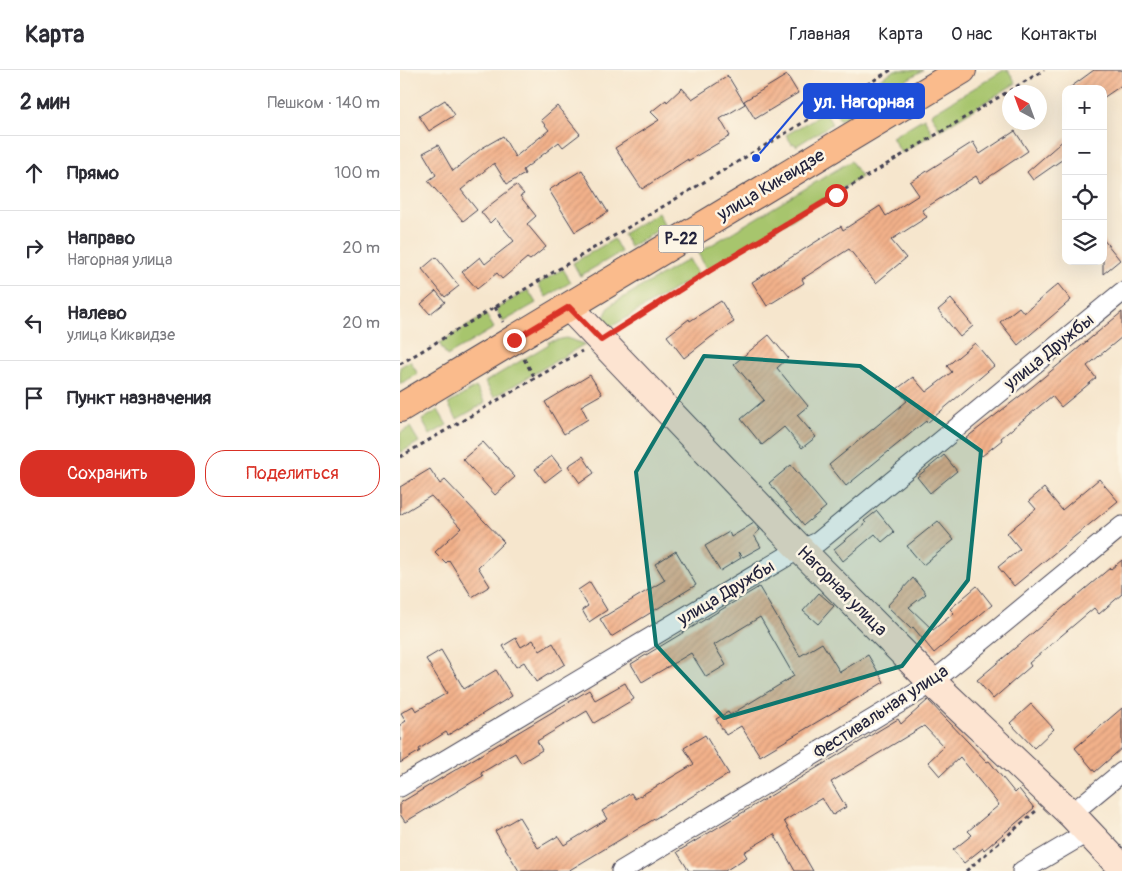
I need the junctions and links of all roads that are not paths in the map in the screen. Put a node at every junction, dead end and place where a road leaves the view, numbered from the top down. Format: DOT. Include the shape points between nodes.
graph roads {
  1 [pos="962,70"];
  2 [pos="1122,292"];
  3 [pos="569,307"];
  4 [pos="400,408"];
  5 [pos="1122,526"];
  6 [pos="801,550"];
  7 [pos="932,682"];
  8 [pos="1122,772"];
  9 [pos="400,787"];
  10 [pos="1080,823"];
  11 [pos="1122,868"];
  12 [pos="621,871"];
  13 [pos="1022,871"];
  1 -- 3 [label="main road, улица Киквидзе / Р-22"];
  2 -- 6 [label="street, улица Дружбы" via="818,542"];
  3 -- 4 [label="main road, улица Киквидзе / Р-22"];
  3 -- 6 [label="street, Нагорная улица"];
  5 -- 7 [label="street, Фестивальная улица"];
  6 -- 7 [label="street, Нагорная улица"];
  6 -- 9 [label="street, улица Дружбы"];
  7 -- 10 [label="street, Нагорная улица"];
  7 -- 12 [label="street, Фестивальная улица"];
  8 -- 10 [label="street"];
  10 -- 11 [label="street, Нагорная улица"];
  10 -- 13 [label="street"];
}
